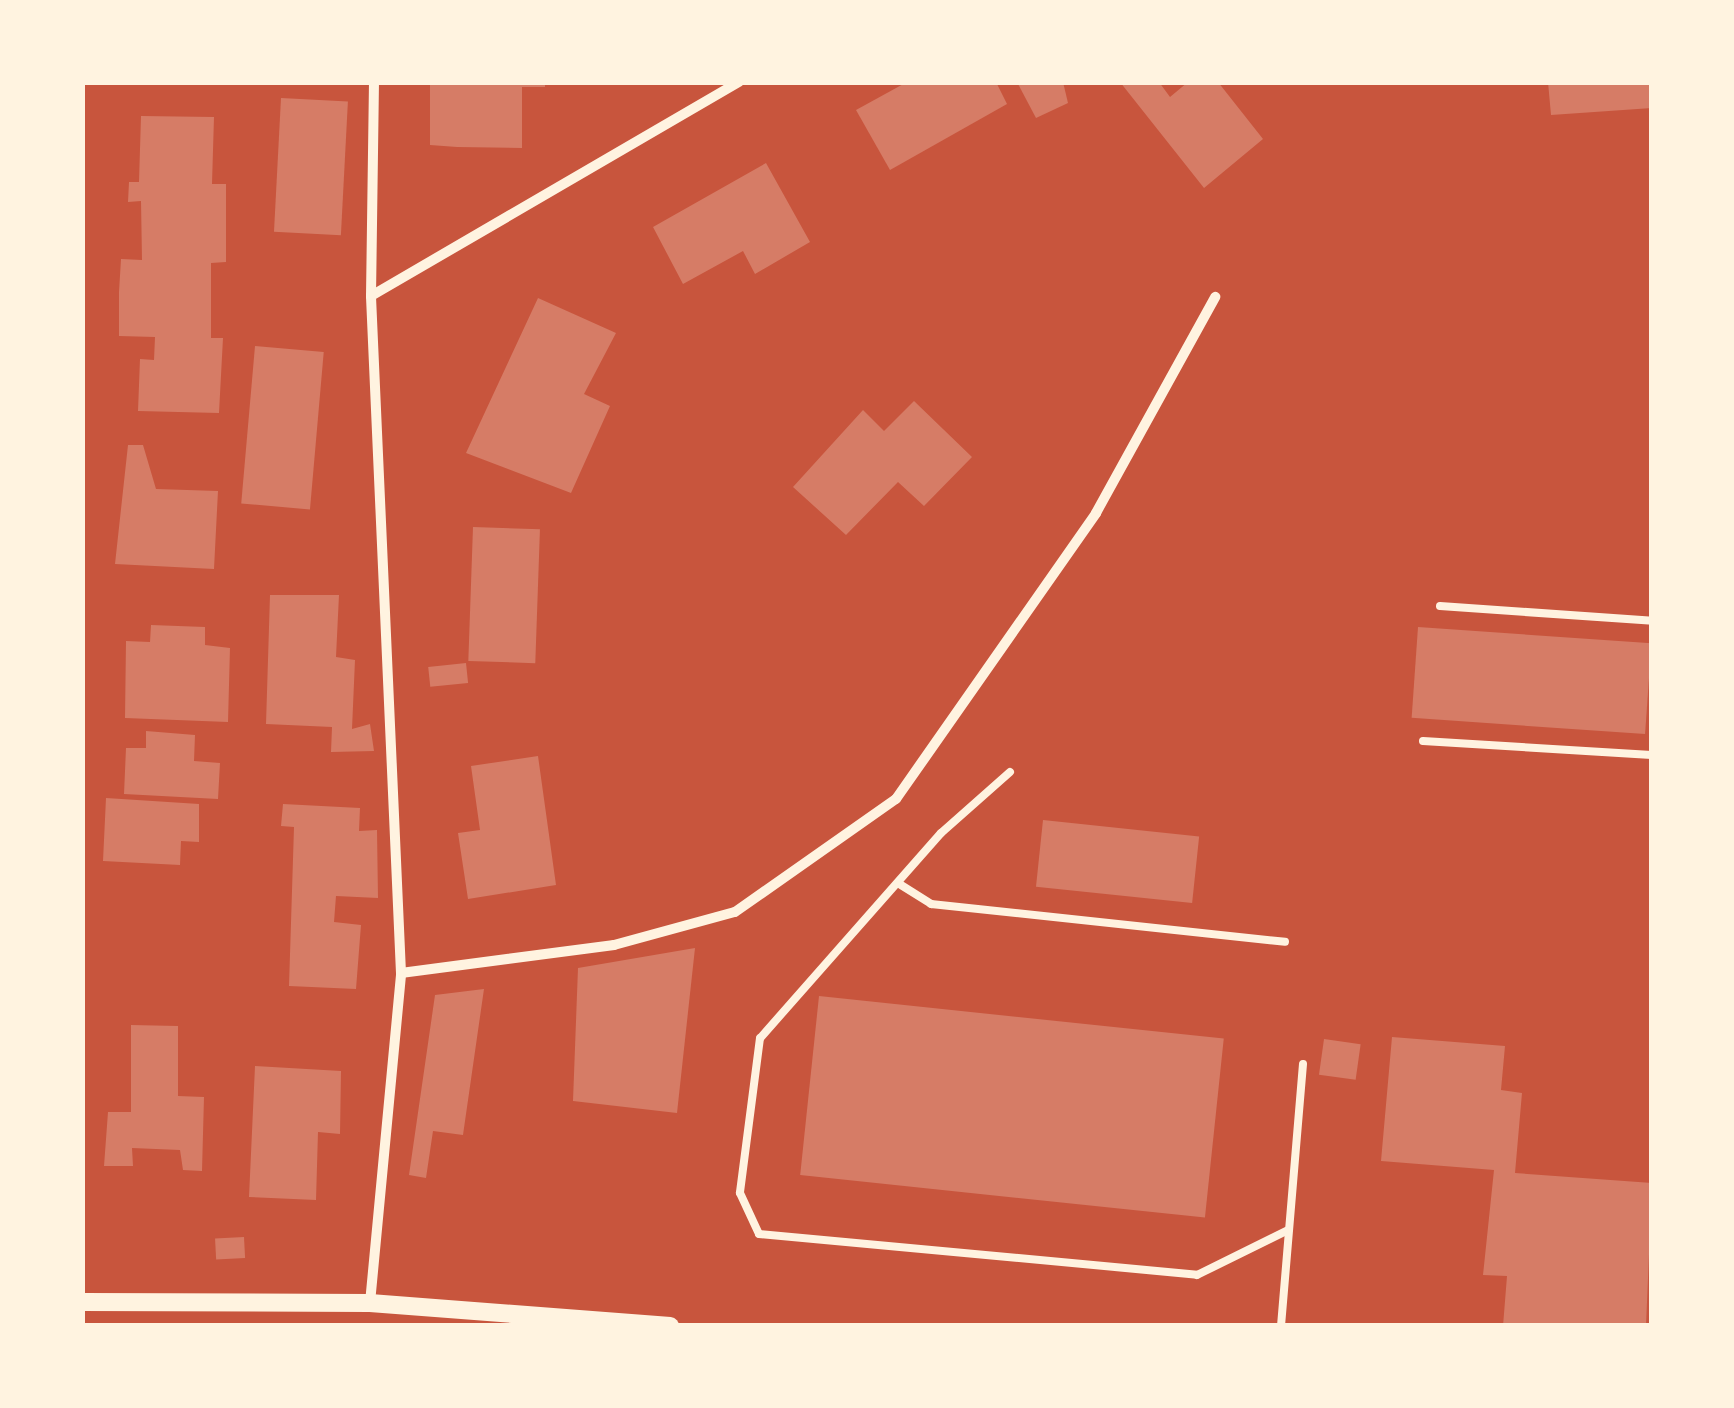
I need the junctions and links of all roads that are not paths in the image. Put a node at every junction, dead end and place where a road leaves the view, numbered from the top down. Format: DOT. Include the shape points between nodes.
graph roads {
  1 [pos="374,82"];
  2 [pos="739,82"];
  3 [pos="371,296"];
  4 [pos="1216,297"];
  5 [pos="1440,606"];
  6 [pos="1652,622"];
  7 [pos="1423,740"];
  8 [pos="1652,754"];
  9 [pos="1010,772"];
  10 [pos="901,885"];
  11 [pos="1285,942"];
  12 [pos="401,973"];
  13 [pos="1303,1064"];
  14 [pos="1288,1230"];
  15 [pos="82,1302"];
  16 [pos="370,1303"];
  17 [pos="586,1322"];
  18 [pos="670,1326"];
  19 [pos="1280,1326"];
  1 -- 3 [label="street"];
  2 -- 3 [label="street"];
  3 -- 12 [label="street"];
  4 -- 12 [label="street" via="1096,513 896,799 735,912 614,946"];
  5 -- 6 [label="lane"];
  7 -- 8 [label="lane"];
  9 -- 10 [label="lane" via="941,833"];
  10 -- 11 [label="lane" via="931,904"];
  10 -- 14 [label="lane" via="760,1038 740,1192 759,1234 1197,1275"];
  12 -- 16 [label="street"];
  13 -- 14 [label="lane"];
  14 -- 19 [label="lane"];
  15 -- 16 [label="street"];
  16 -- 17 [label="street"];
  17 -- 18 [label="street"];
}
